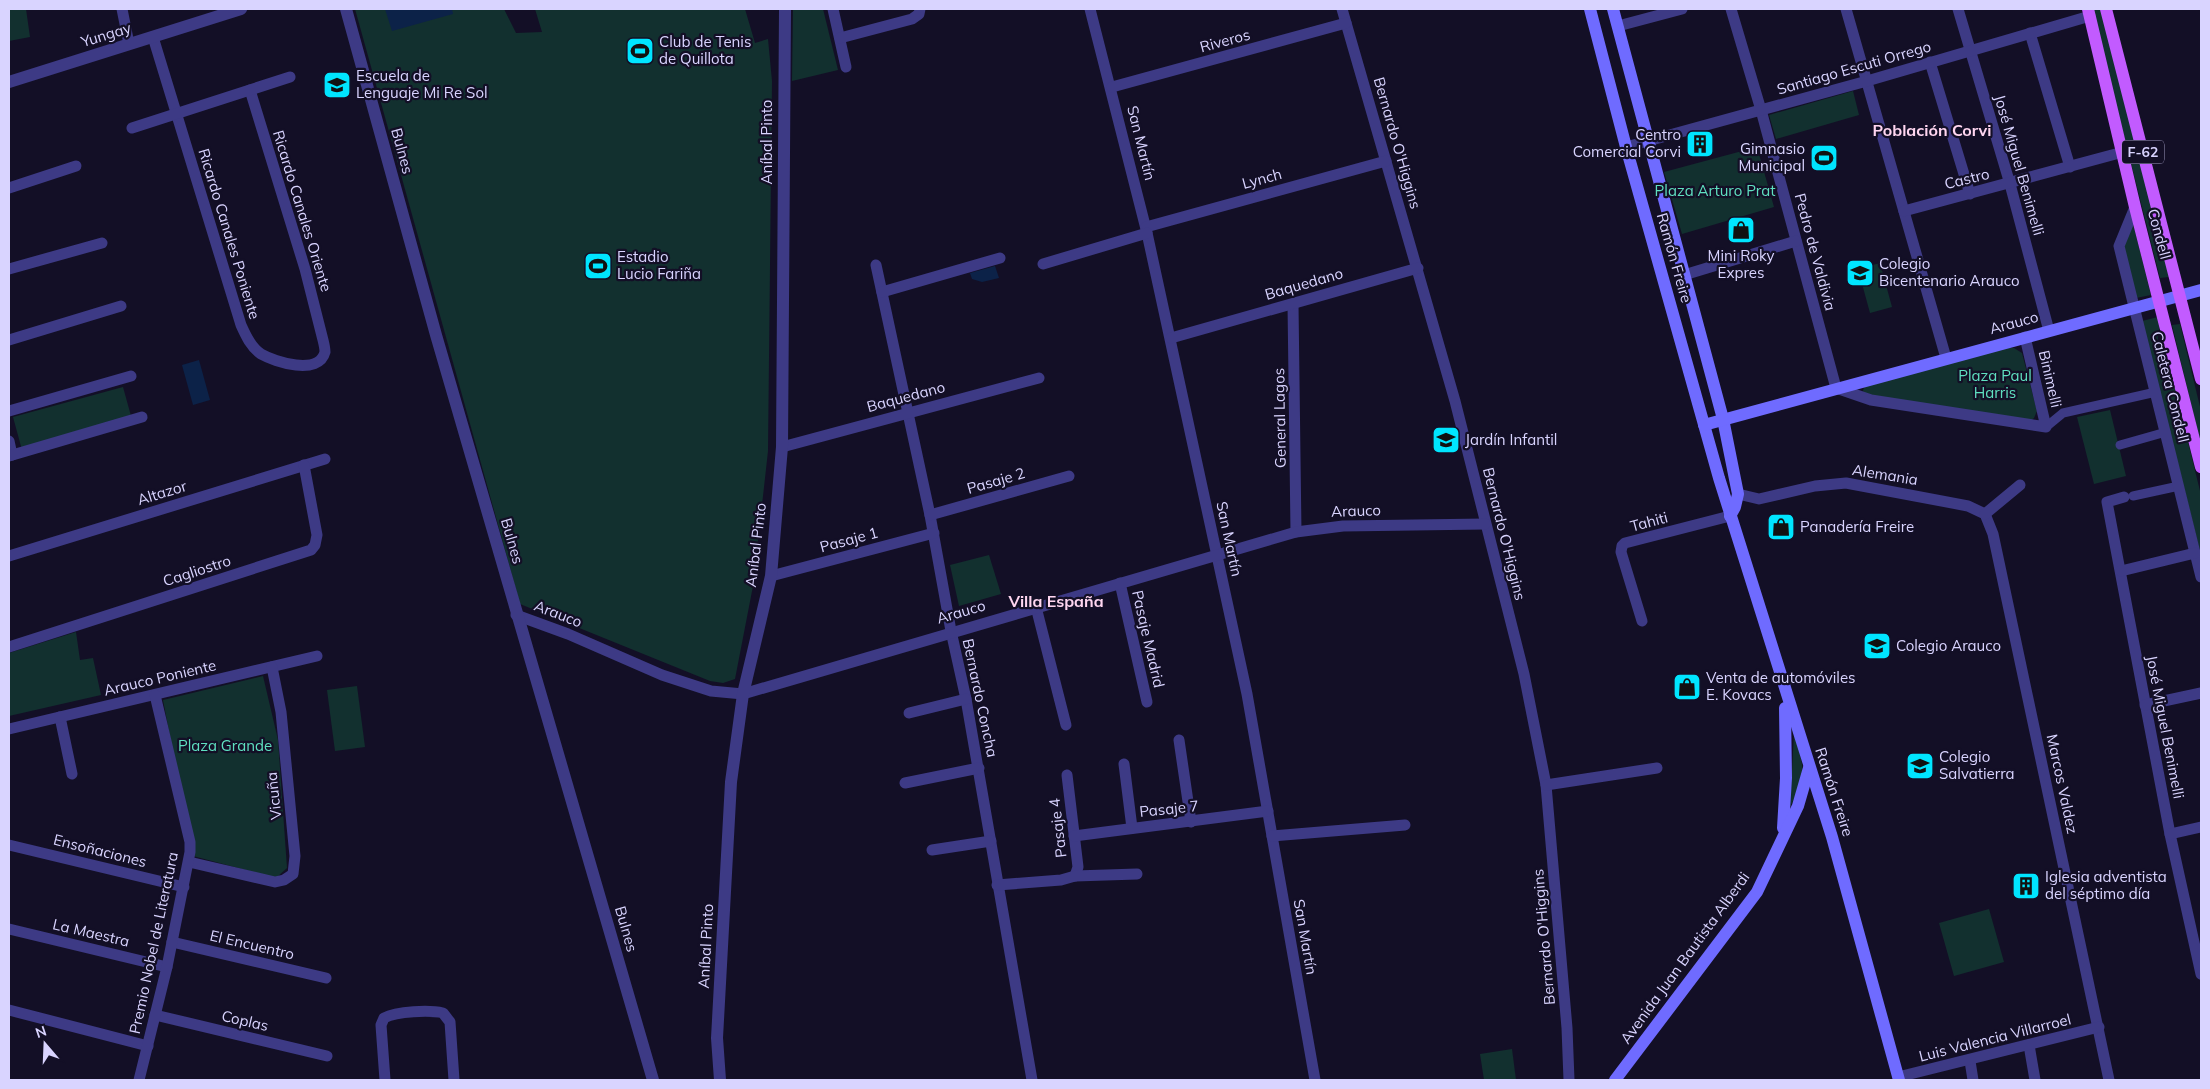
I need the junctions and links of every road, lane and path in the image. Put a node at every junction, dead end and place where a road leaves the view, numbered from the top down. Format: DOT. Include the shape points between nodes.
graph roads {
  1 [pos="122,9"];
  2 [pos="236,9"];
  3 [pos="346,9"];
  4 [pos="785,9"];
  5 [pos="833,9"];
  6 [pos="1090,9"];
  7 [pos="1342,9"];
  8 [pos="1590,9"];
  9 [pos="1613,9"];
  10 [pos="1682,9"];
  11 [pos="1731,9"];
  12 [pos="1846,9"];
  13 [pos="1958,9"];
  14 [pos="2106,9"];
  15 [pos="919,12"];
  16 [pos="2089,12"];
  17 [pos="1346,23"];
  18 [pos="1618,26"];
  19 [pos="2030,33"];
  20 [pos="152,37"];
  21 [pos="840,38"];
  22 [pos="129,44"];
  23 [pos="1969,50"];
  24 [pos="1930,62"];
  25 [pos="846,67"];
  26 [pos="290,77"];
  27 [pos="1867,81"];
  28 [pos="9,82"];
  29 [pos="1112,88"];
  30 [pos="250,90"];
  31 [pos="1761,110"];
  32 [pos="177,113"];
  33 [pos="132,128"];
  34 [pos="1648,140"];
  35 [pos="1626,147"];
  36 [pos="2124,152"];
  37 [pos="1386,161"];
  38 [pos="76,166"];
  39 [pos="2070,167"];
  40 [pos="2010,184"];
  41 [pos="9,188"];
  42 [pos="1970,194"];
  43 [pos="2135,207"];
  44 [pos="1904,211"];
  45 [pos="1146,230"];
  46 [pos="1796,241"];
  47 [pos="102,243"];
  48 [pos="1000,258"];
  49 [pos="876,264"];
  50 [pos="1043,264"];
  51 [pos="1418,268"];
  52 [pos="9,269"];
  53 [pos="1684,275"];
  54 [pos="2201,290"];
  55 [pos="882,292"];
  56 [pos="2181,295"];
  57 [pos="2160,300"];
  58 [pos="1293,304"];
  59 [pos="120,306"];
  60 [pos="2136,307"];
  61 [pos="2049,331"];
  62 [pos="2025,337"];
  63 [pos="1170,338"];
  64 [pos="9,340"];
  65 [pos="324,340"];
  66 [pos="1946,358"];
  67 [pos="131,376"];
  68 [pos="1039,378"];
  69 [pos="2201,378"];
  70 [pos="1836,388"];
  71 [pos="2156,392"];
  72 [pos="9,411"];
  73 [pos="908,412"];
  74 [pos="142,417"];
  75 [pos="1723,419"];
  76 [pos="1704,424"];
  77 [pos="2046,427"];
  78 [pos="2166,432"];
  79 [pos="9,441"];
  80 [pos="2120,445"];
  81 [pos="782,447"];
  82 [pos="10,456"];
  83 [pos="325,459"];
  84 [pos="304,465"];
  85 [pos="2201,467"];
  86 [pos="1069,476"];
  87 [pos="1718,478"];
  88 [pos="2020,485"];
  89 [pos="2179,486"];
  90 [pos="1738,494"];
  91 [pos="2129,496"];
  92 [pos="1985,514"];
  93 [pos="930,515"];
  94 [pos="1730,516"];
  95 [pos="1485,524"];
  96 [pos="1296,532"];
  97 [pos="934,533"];
  98 [pos="2195,553"];
  99 [pos="1216,554"];
  100 [pos="9,556"];
  101 [pos="2121,571"];
  102 [pos="772,576"];
  103 [pos="2201,577"];
  104 [pos="1120,583"];
  105 [pos="1036,607"];
  106 [pos="516,615"];
  107 [pos="1642,621"];
  108 [pos="951,632"];
  109 [pos="9,647"];
  110 [pos="317,656"];
  111 [pos="272,667"];
  112 [pos="1781,679"];
  113 [pos="2201,693"];
  114 [pos="155,694"];
  115 [pos="743,694"];
  116 [pos="966,699"];
  117 [pos="1147,702"];
  118 [pos="2146,705"];
  119 [pos="909,713"];
  120 [pos="60,717"];
  121 [pos="1066,725"];
  122 [pos="9,729"];
  123 [pos="1179,740"];
  124 [pos="1124,764"];
  125 [pos="979,768"];
  126 [pos="1657,768"];
  127 [pos="1810,768"];
  128 [pos="72,774"];
  129 [pos="1067,775"];
  130 [pos="905,783"];
  131 [pos="1546,785"];
  132 [pos="1798,806"];
  133 [pos="1822,807"];
  134 [pos="1268,812"];
  135 [pos="1191,822"];
  136 [pos="1405,825"];
  137 [pos="2201,827"];
  138 [pos="1132,828"];
  139 [pos="2170,834"];
  140 [pos="1074,836"];
  141 [pos="1272,836"];
  142 [pos="991,841"];
  143 [pos="1781,842"];
  144 [pos="9,845"];
  145 [pos="932,850"];
  146 [pos="189,862"];
  147 [pos="1137,874"];
  148 [pos="1075,876"];
  149 [pos="996,885"];
  150 [pos="184,887"];
  151 [pos="9,929"];
  152 [pos="172,942"];
  153 [pos="167,967"];
  154 [pos="2201,970"];
  155 [pos="326,978"];
  156 [pos="9,1010"];
  157 [pos="155,1015"];
  158 [pos="2099,1027"];
  159 [pos="2029,1045"];
  160 [pos="148,1046"];
  161 [pos="327,1056"];
  162 [pos="1970,1061"];
  163 [pos="1898,1079"];
  164 [pos="139,1080"];
  165 [pos="385,1080"];
  166 [pos="454,1080"];
  167 [pos="653,1080"];
  168 [pos="720,1080"];
  169 [pos="1032,1080"];
  170 [pos="1315,1080"];
  171 [pos="1569,1080"];
  172 [pos="1615,1080"];
  173 [pos="1973,1080"];
  174 [pos="2035,1080"];
  175 [pos="2109,1080"];
  1 -- 22 [label="street"];
  2 -- 20 [label="street, Yungay"];
  3 -- 106 [label="street, Bulnes"];
  4 -- 81 [label="street, Aníbal Pinto"];
  5 -- 21 [label="street"];
  6 -- 29 [label="street, San Martín"];
  7 -- 17 [label="street, Bernardo O'Higgins"];
  8 -- 35 [label="main road, Ramón Freire"];
  9 -- 18 [label="main road, Ramón Freire"];
  10 -- 18 [label="street"];
  11 -- 31 [label="street, Pedro de Valdivia"];
  12 -- 27 [label="street"];
  13 -- 23 [label="street, José Miguel Benimelli"];
  14 -- 56 [label="main road, Condell / F-62"];
  15 -- 21 [label="street" via="912,19"];
  16 -- 19 [label="street, Santiago Escuti Orrego"];
  16 -- 36 [label="main road, Condell / F-62"];
  17 -- 29 [label="street, Riveros"];
  17 -- 37 [label="street, Bernardo O'Higgins"];
  18 -- 34 [label="main road, Ramón Freire"];
  19 -- 23 [label="street, Santiago Escuti Orrego"];
  19 -- 39 [label="street"];
  20 -- 22 [label="street, Yungay"];
  20 -- 32 [label="street, Ricardo Canales Poniente"];
  21 -- 25 [label="street"];
  22 -- 28 [label="street, Yungay"];
  23 -- 24 [label="street, Santiago Escuti Orrego"];
  23 -- 40 [label="street, José Miguel Benimelli"];
  24 -- 27 [label="street, Santiago Escuti Orrego"];
  24 -- 42 [label="street"];
  26 -- 30 [label="street"];
  27 -- 31 [label="street, Santiago Escuti Orrego"];
  27 -- 44 [label="street"];
  29 -- 45 [label="street, San Martín"];
  30 -- 32 [label="street"];
  30 -- 65 [label="street, Ricardo Canales Oriente"];
  31 -- 34 [label="street, Santiago Escuti Orrego"];
  31 -- 46 [label="street, Pedro de Valdivia"];
  32 -- 33 [label="street"];
  32 -- 65 [label="street, Ricardo Canales Poniente" via="248,341 261,354 297,366 321,360 325,352"];
  34 -- 35 [label="street, Santiago Escuti Orrego"];
  34 -- 53 [label="main road, Ramón Freire"];
  35 -- 76 [label="main road, Ramón Freire"];
  36 -- 39 [label="street, Castro"];
  36 -- 43 [label="main road, Condell / F-62"];
  37 -- 45 [label="street, Lynch"];
  37 -- 51 [label="street, Bernardo O'Higgins"];
  38 -- 41 [label="street"];
  39 -- 40 [label="street, Castro"];
  40 -- 42 [label="street, Castro"];
  40 -- 61 [label="street, José Miguel Benimelli"];
  42 -- 44 [label="street, Castro"];
  43 -- 57 [label="main road, Condell / F-62"];
  43 -- 60 [label="street, Caletera Condell" via="2119,246"];
  44 -- 66 [label="street"];
  45 -- 50 [label="street, Lynch"];
  45 -- 63 [label="street, San Martín"];
  46 -- 53 [label="street"];
  46 -- 70 [label="street, Pedro de Valdivia"];
  47 -- 52 [label="street"];
  48 -- 55 [label="street"];
  49 -- 55 [label="street, Bernardo Concha"];
  51 -- 58 [label="street, Baquedano"];
  51 -- 95 [label="street, Bernardo O'Higgins" via="1456,401"];
  53 -- 75 [label="main road, Ramón Freire"];
  54 -- 56 [label="main road, Arauco"];
  55 -- 73 [label="street, Bernardo Concha"];
  56 -- 57 [label="main road, Arauco"];
  56 -- 69 [label="main road, Condell / F-62"];
  57 -- 60 [label="main road, Arauco"];
  57 -- 85 [label="main road, Condell / F-62"];
  58 -- 63 [label="street, Baquedano"];
  58 -- 96 [label="street, General Lagos"];
  59 -- 64 [label="street"];
  60 -- 61 [label="main road, Arauco"];
  60 -- 71 [label="street, Caletera Condell"];
  61 -- 62 [label="main road, Arauco"];
  62 -- 66 [label="main road, Arauco"];
  62 -- 77 [label="street, Binimelli"];
  63 -- 99 [label="street, San Martín"];
  66 -- 70 [label="main road, Arauco"];
  67 -- 72 [label="street"];
  68 -- 73 [label="street, Baquedano"];
  70 -- 75 [label="main road, Arauco"];
  70 -- 77 [label="street" via="1871,400"];
  71 -- 77 [label="street" via="2063,413"];
  71 -- 78 [label="street, Caletera Condell"];
  73 -- 81 [label="street, Baquedano"];
  73 -- 93 [label="street, Bernardo Concha"];
  74 -- 82 [label="street"];
  75 -- 76 [label="main road, Arauco"];
  75 -- 90 [label="main road, Ramón Freire"];
  76 -- 87 [label="main road, Ramón Freire"];
  78 -- 80 [label="street"];
  78 -- 89 [label="street, Caletera Condell"];
  79 -- 82 [label="street"];
  81 -- 102 [label="street, Aníbal Pinto"];
  83 -- 84 [label="street, Altazor"];
  84 -- 100 [label="street, Altazor"];
  84 -- 109 [label="street, Cagliostro" via="316,535 311,550"];
  86 -- 93 [label="street, Pasaje 2"];
  87 -- 90 [label="main road"];
  87 -- 94 [label="main road, Ramón Freire"];
  88 -- 92 [label="street"];
  89 -- 91 [label="street"];
  89 -- 98 [label="street, Caletera Condell"];
  90 -- 92 [label="street, Alemania" via="1759,499 1808,487 1846,483 1968,506"];
  90 -- 94 [label="main road"];
  91 -- 101 [label="street, José Miguel Benimelli" via="2107,502"];
  92 -- 158 [label="street, Marcos Valdez" via="1993,534"];
  93 -- 97 [label="street, Bernardo Concha"];
  94 -- 107 [label="street, Tahiti" via="1622,546 1621,552"];
  94 -- 112 [label="main road, Ramón Freire"];
  95 -- 96 [label="street, Arauco" via="1343,526"];
  95 -- 131 [label="street, Bernardo O'Higgins" via="1524,674"];
  96 -- 99 [label="street, Arauco"];
  97 -- 102 [label="street, Pasaje 1"];
  97 -- 108 [label="street, Bernardo Concha"];
  98 -- 101 [label="street"];
  98 -- 103 [label="street, Caletera Condell"];
  99 -- 104 [label="street, Arauco"];
  99 -- 134 [label="street, San Martín" via="1247,694"];
  101 -- 118 [label="street, José Miguel Benimelli"];
  102 -- 115 [label="street, Aníbal Pinto"];
  104 -- 105 [label="street, Arauco"];
  104 -- 117 [label="street, Pasaje Madrid"];
  105 -- 108 [label="street, Arauco"];
  105 -- 121 [label="street"];
  106 -- 115 [label="street, Arauco" via="662,675 711,691"];
  106 -- 167 [label="street, Bulnes"];
  108 -- 115 [label="street, Arauco"];
  108 -- 116 [label="street, Bernardo Concha"];
  110 -- 111 [label="street, Arauco Poniente"];
  111 -- 114 [label="street, Arauco Poniente"];
  111 -- 146 [label="street, Vicuña" via="281,712 295,856 293,874 275,882"];
  112 -- 127 [label="main road, Ramón Freire"];
  112 -- 143 [label="main road" via="1786,716 1785,809"];
  113 -- 118 [label="street"];
  114 -- 120 [label="street, Arauco Poniente"];
  114 -- 146 [label="street, Premio Nobel de Literatura" via="190,842"];
  115 -- 168 [label="street, Aníbal Pinto" via="731,782 717,1038"];
  116 -- 119 [label="street"];
  116 -- 125 [label="street, Bernardo Concha"];
  118 -- 139 [label="street, José Miguel Benimelli"];
  120 -- 122 [label="street, Arauco Poniente"];
  120 -- 128 [label="street"];
  123 -- 135 [label="street"];
  124 -- 138 [label="street"];
  125 -- 130 [label="street"];
  125 -- 142 [label="street, Bernardo Concha"];
  126 -- 131 [label="street"];
  127 -- 132 [label="main road, Avenida Juan Bautista Alberdi"];
  127 -- 133 [label="main road, Ramón Freire"];
  129 -- 140 [label="street, Pasaje 4"];
  131 -- 171 [label="street, Bernardo O'Higgins"];
  132 -- 133 [label="main road"];
  132 -- 143 [label="main road, Avenida Juan Bautista Alberdi"];
  133 -- 163 [label="main road, Ramón Freire"];
  134 -- 135 [label="street, Pasaje 7"];
  134 -- 141 [label="street, San Martín"];
  135 -- 138 [label="street, Pasaje 7"];
  136 -- 141 [label="street"];
  137 -- 139 [label="street"];
  138 -- 140 [label="street, Pasaje 7"];
  139 -- 154 [label="street, José Miguel Benimelli"];
  140 -- 148 [label="street, Pasaje 4" via="1078,868"];
  141 -- 170 [label="street, San Martín"];
  142 -- 145 [label="street"];
  142 -- 149 [label="street, Bernardo Concha"];
  143 -- 172 [label="main road, Avenida Juan Bautista Alberdi" via="1757,892"];
  144 -- 150 [label="street, Ensoñaciones"];
  146 -- 150 [label="street, Premio Nobel de Literatura"];
  147 -- 148 [label="street"];
  148 -- 149 [label="street"];
  149 -- 169 [label="street, Bernardo Concha"];
  150 -- 152 [label="street, Premio Nobel de Literatura"];
  151 -- 153 [label="street, La Maestra"];
  152 -- 153 [label="street, Premio Nobel de Literatura"];
  152 -- 155 [label="street, El Encuentro"];
  153 -- 157 [label="street, Premio Nobel de Literatura"];
  156 -- 160 [label="street"];
  157 -- 160 [label="street, Premio Nobel de Literatura"];
  157 -- 161 [label="street, Coplas"];
  158 -- 159 [label="street, Luis Valencia Villarroel"];
  158 -- 175 [label="street, Marcos Valdez"];
  159 -- 162 [label="street, Luis Valencia Villarroel"];
  159 -- 174 [label="street"];
  160 -- 164 [label="street, Premio Nobel de Literatura"];
  162 -- 163 [label="street, Luis Valencia Villarroel"];
  162 -- 173 [label="street"];
  165 -- 166 [label="street" via="381,1030 384,1018 396,1014 434,1012 446,1016 450,1022"];
}
